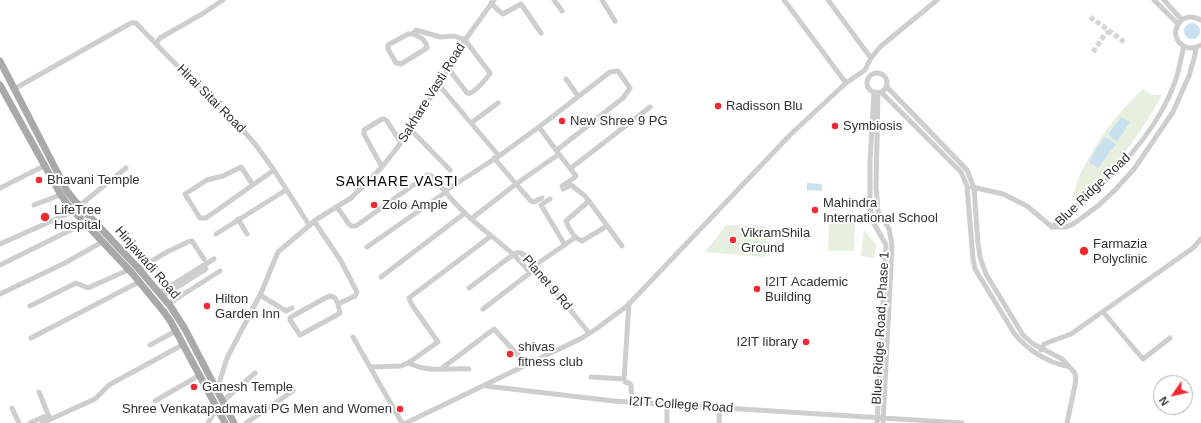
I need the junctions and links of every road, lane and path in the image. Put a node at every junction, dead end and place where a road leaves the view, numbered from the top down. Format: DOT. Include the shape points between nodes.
graph roads {
  1 [pos="223,0"];
  2 [pos="554,0"];
  3 [pos="602,0"];
  4 [pos="784,0"];
  5 [pos="828,0"];
  6 [pos="937,0"];
  7 [pos="1154,0"];
  8 [pos="1164,0"];
  9 [pos="492,1"];
  10 [pos="562,11"];
  11 [pos="1182,20"];
  12 [pos="1201,20"];
  13 [pos="615,21"];
  14 [pos="1178,24"];
  15 [pos="541,33"];
  16 [pos="413,34"];
  17 [pos="465,40"];
  18 [pos="156,44"];
  19 [pos="1184,46"];
  20 [pos="1198,48"];
  21 [pos="1201,54"];
  22 [pos="871,58"];
  23 [pos="0,61"];
  24 [pos="448,68"];
  25 [pos="865,70"];
  26 [pos="870,76"];
  27 [pos="566,79"];
  28 [pos="846,83"];
  29 [pos="438,84"];
  30 [pos="0,85"];
  31 [pos="886,86"];
  32 [pos="14,89"];
  33 [pos="878,92"];
  34 [pos="578,96"];
  35 [pos="498,103"];
  36 [pos="650,107"];
  37 [pos="471,122"];
  38 [pos="539,127"];
  39 [pos="411,130"];
  40 [pos="401,143"];
  41 [pos="558,152"];
  42 [pos="496,157"];
  43 [pos="44,166"];
  44 [pos="382,167"];
  45 [pos="126,168"];
  46 [pos="571,168"];
  47 [pos="274,170"];
  48 [pos="450,170"];
  49 [pos="253,184"];
  50 [pos="516,184"];
  51 [pos="967,186"];
  52 [pos="0,188"];
  53 [pos="974,188"];
  54 [pos="286,190"];
  55 [pos="445,192"];
  56 [pos="60,194"];
  57 [pos="542,198"];
  58 [pos="550,199"];
  59 [pos="590,201"];
  60 [pos="34,205"];
  61 [pos="80,206"];
  62 [pos="337,207"];
  63 [pos="74,211"];
  64 [pos="465,213"];
  65 [pos="471,218"];
  66 [pos="238,219"];
  67 [pos="314,221"];
  68 [pos="85,223"];
  69 [pos="309,226"];
  70 [pos="607,226"];
  71 [pos="1052,227"];
  72 [pos="216,234"];
  73 [pos="247,234"];
  74 [pos="491,236"];
  75 [pos="576,237"];
  76 [pos="1201,239"];
  77 [pos="102,242"];
  78 [pos="0,244"];
  79 [pos="565,244"];
  80 [pos="622,246"];
  81 [pos="367,247"];
  82 [pos="514,254"];
  83 [pos="204,259"];
  84 [pos="214,259"];
  85 [pos="530,260"];
  86 [pos="523,264"];
  87 [pos="0,265"];
  88 [pos="534,266"];
  89 [pos="139,269"];
  90 [pos="206,269"];
  91 [pos="128,270"];
  92 [pos="220,271"];
  93 [pos="381,277"];
  94 [pos="139,282"];
  95 [pos="469,288"];
  96 [pos="0,294"];
  97 [pos="160,295"];
  98 [pos="260,295"];
  99 [pos="629,303"];
  100 [pos="168,304"];
  101 [pos="338,304"];
  102 [pos="30,306"];
  103 [pos="292,308"];
  104 [pos="482,309"];
  105 [pos="1102,312"];
  106 [pos="176,332"];
  107 [pos="589,333"];
  108 [pos="353,337"];
  109 [pos="31,338"];
  110 [pos="1170,338"];
  111 [pos="184,344"];
  112 [pos="150,345"];
  113 [pos="1042,349"];
  114 [pos="1040,355"];
  115 [pos="408,363"];
  116 [pos="527,365"];
  117 [pos="1067,366"];
  118 [pos="370,367"];
  119 [pos="441,369"];
  120 [pos="469,369"];
  121 [pos="255,373"];
  122 [pos="200,375"];
  123 [pos="591,377"];
  124 [pos="624,379"];
  125 [pos="485,386"];
  126 [pos="217,390"];
  127 [pos="293,391"];
  128 [pos="38,392"];
  129 [pos="209,393"];
  130 [pos="155,401"];
  131 [pos="222,401"];
  132 [pos="632,402"];
  133 [pos="667,404"];
  134 [pos="12,408"];
  135 [pos="218,408"];
  136 [pos="720,408"];
  137 [pos="50,416"];
  138 [pos="877,420"];
  139 [pos="883,421"];
  140 [pos="19,423"];
  141 [pos="30,423"];
  142 [pos="42,423"];
  143 [pos="208,423"];
  144 [pos="225,423"];
  145 [pos="234,423"];
  146 [pos="246,423"];
  147 [pos="402,423"];
  148 [pos="406,423"];
  149 [pos="667,423"];
  150 [pos="719,423"];
  151 [pos="962,423"];
  152 [pos="1067,423"];
  1 -- 18 [label="street" via="160,38"];
  2 -- 10 [label="street"];
  3 -- 13 [label="street"];
  4 -- 28 [label="street"];
  5 -- 22 [label="street"];
  6 -- 22 [label="street" via="880,47"];
  7 -- 14 [label="street"];
  8 -- 11 [label="street"];
  9 -- 15 [label="street" via="503,14 521,4"];
  9 -- 17 [label="street, Sakhare Vasti Road"];
  11 -- 12 [label="street" via="1187,17"];
  11 -- 14 [label="street"];
  14 -- 19 [label="street" via="1176,37"];
  16 -- 16 [label="street" via="408,34 388,45 396,63 401,64 428,48 423,39"];
  16 -- 17 [label="street" via="416,30 440,37 454,36"];
  17 -- 24 [label="street, Sakhare Vasti Road"];
  17 -- 24 [label="street" via="489,70 489,75 469,94"];
  18 -- 32 [label="street, Hirai Sitai Road" via="136,23 131,23"];
  18 -- 47 [label="street, Hirai Sitai Road" via="210,100 242,128"];
  19 -- 20 [label="street"];
  19 -- 71 [label="street, Blue Ridge Road" via="1170,95 1145,137 1109,177"];
  20 -- 21 [label="street"];
  20 -- 71 [label="street, Blue Ridge Road" via="1173,112 1134,169 1116,190 1083,217 1066,227"];
  22 -- 25 [label="street"];
  23 -- 32 [label="main road, Hinjawadi Road"];
  24 -- 29 [label="street, Sakhare Vasti Road"];
  25 -- 26 [label="street"];
  25 -- 28 [label="street"];
  26 -- 31 [label="street" via="882,74 886,79"];
  26 -- 33 [label="street" via="867,85 871,90"];
  27 -- 34 [label="street"];
  28 -- 99 [label="street" via="791,134"];
  29 -- 37 [label="street"];
  29 -- 39 [label="street, Sakhare Vasti Road"];
  30 -- 43 [label="main road"];
  31 -- 33 [label="street"];
  31 -- 53 [label="street" via="967,170"];
  32 -- 61 [label="main road, Hinjawadi Road" via="67,191"];
  33 -- 51 [label="street" via="961,172"];
  33 -- 138 [label="street, Blue Ridge Road, Phase 1" via="870,161 870,208 873,222 886,245"];
  33 -- 139 [label="street, Blue Ridge Road, Phase 1" via="876,191 878,211 889,229 892,245"];
  34 -- 38 [label="street"];
  34 -- 41 [label="street" via="610,72 618,71 630,88 623,98"];
  35 -- 37 [label="street"];
  36 -- 46 [label="street"];
  37 -- 42 [label="street"];
  38 -- 41 [label="street"];
  38 -- 42 [label="street"];
  39 -- 40 [label="street, Sakhare Vasti Road"];
  39 -- 48 [label="street"];
  40 -- 44 [label="street, Sakhare Vasti Road"];
  40 -- 44 [label="street" via="384,119 364,130"];
  41 -- 46 [label="street"];
  41 -- 50 [label="street"];
  42 -- 50 [label="street"];
  42 -- 55 [label="street"];
  43 -- 52 [label="street"];
  43 -- 56 [label="main road"];
  44 -- 62 [label="street, Sakhare Vasti Road" via="351,198"];
  45 -- 61 [label="street"];
  46 -- 59 [label="street" via="576,176 562,188 571,185"];
  47 -- 49 [label="street"];
  47 -- 54 [label="street, Hirai Sitai Road"];
  49 -- 49 [label="street" via="206,218 200,218 185,194 207,180 241,167"];
  50 -- 57 [label="street" via="534,202"];
  50 -- 65 [label="street"];
  51 -- 53 [label="street"];
  51 -- 114 [label="street" via="972,259 976,273 1018,339"];
  53 -- 71 [label="street" via="1003,194 1027,206"];
  53 -- 113 [label="street" via="977,238 983,268 1023,335"];
  54 -- 66 [label="street"];
  54 -- 69 [label="street, Hirai Sitai Road"];
  55 -- 62 [label="street, Planet 9 Rd" via="432,176 427,175 356,226 349,224"];
  55 -- 64 [label="street, Planet 9 Rd"];
  55 -- 81 [label="street"];
  56 -- 60 [label="street"];
  56 -- 63 [label="main road"];
  58 -- 79 [label="street" via="540,205"];
  59 -- 70 [label="street"];
  59 -- 75 [label="street" via="566,221"];
  61 -- 89 [label="main road, Hinjawadi Road"];
  62 -- 67 [label="street, Sakhare Vasti Road"];
  63 -- 68 [label="main road"];
  63 -- 78 [label="street"];
  64 -- 65 [label="street, Planet 9 Rd"];
  64 -- 93 [label="street"];
  65 -- 74 [label="street, Planet 9 Rd"];
  66 -- 72 [label="street"];
  66 -- 73 [label="street"];
  67 -- 69 [label="street, Sakhare Vasti Road"];
  67 -- 101 [label="street" via="357,292 355,296"];
  68 -- 77 [label="main road"];
  68 -- 87 [label="street"];
  69 -- 98 [label="street, Sakhare Vasti Road" via="278,252"];
  70 -- 75 [label="street" via="582,241"];
  70 -- 80 [label="street"];
  74 -- 82 [label="street, Planet 9 Rd"];
  74 -- 115 [label="street" via="409,298 438,342"];
  75 -- 79 [label="street"];
  76 -- 105 [label="street" via="1193,248"];
  77 -- 91 [label="main road"];
  77 -- 96 [label="street"];
  79 -- 88 [label="street"];
  82 -- 85 [label="street, Planet 9 Rd" via="518,252"];
  82 -- 86 [label="street"];
  82 -- 95 [label="street"];
  83 -- 89 [label="street" via="190,241"];
  84 -- 97 [label="street"];
  85 -- 86 [label="street"];
  85 -- 88 [label="street, Planet 9 Rd"];
  86 -- 104 [label="street" via="530,273"];
  88 -- 107 [label="street, Planet 9 Rd"];
  89 -- 97 [label="main road, Hinjawadi Road"];
  90 -- 97 [label="street"];
  91 -- 94 [label="main road"];
  91 -- 102 [label="street" via="88,288 76,282"];
  92 -- 100 [label="street"];
  94 -- 106 [label="main road" via="164,312"];
  94 -- 109 [label="street"];
  97 -- 100 [label="main road, Hinjawadi Road"];
  98 -- 103 [label="street" via="286,311"];
  98 -- 126 [label="street, Sakhare Vasti Road" via="227,358"];
  99 -- 107 [label="street"];
  99 -- 124 [label="street"];
  100 -- 126 [label="main road, Hinjawadi Road" via="185,329"];
  101 -- 101 [label="street" via="340,313 337,316 300,335 290,320 291,317 327,297 331,296"];
  105 -- 110 [label="street" via="1143,359"];
  105 -- 113 [label="street" via="1071,334 1044,344"];
  106 -- 111 [label="main road"];
  106 -- 112 [label="street"];
  107 -- 116 [label="street"];
  108 -- 118 [label="street"];
  111 -- 122 [label="main road"];
  111 -- 137 [label="street" via="109,385 95,399"];
  113 -- 114 [label="street"];
  113 -- 117 [label="street" via="1062,359"];
  114 -- 117 [label="street"];
  115 -- 118 [label="street" via="401,366"];
  115 -- 119 [label="street" via="423,368"];
  116 -- 119 [label="street" via="494,329"];
  116 -- 125 [label="street"];
  117 -- 152 [label="street" via="1076,376"];
  118 -- 147 [label="street"];
  119 -- 120 [label="street"];
  121 -- 131 [label="street"];
  122 -- 129 [label="main road"];
  122 -- 130 [label="street"];
  123 -- 124 [label="street"];
  124 -- 132 [label="street" via="631,385"];
  125 -- 132 [label="street, I2IT College Road"];
  125 -- 148 [label="street"];
  126 -- 129 [label="street"];
  126 -- 131 [label="main road, Hinjawadi Road"];
  127 -- 146 [label="street"];
  128 -- 137 [label="street"];
  129 -- 135 [label="main road"];
  131 -- 145 [label="main road, Hinjawadi Road"];
  132 -- 133 [label="street, I2IT College Road"];
  133 -- 136 [label="street, I2IT College Road"];
  133 -- 149 [label="street"];
  134 -- 140 [label="street"];
  135 -- 143 [label="street"];
  135 -- 144 [label="main road"];
  136 -- 138 [label="street, I2IT College Road"];
  136 -- 150 [label="street"];
  137 -- 141 [label="street"];
  137 -- 142 [label="street"];
  138 -- 139 [label="street, I2IT College Road"];
  139 -- 151 [label="street, I2IT College Road"];
}
